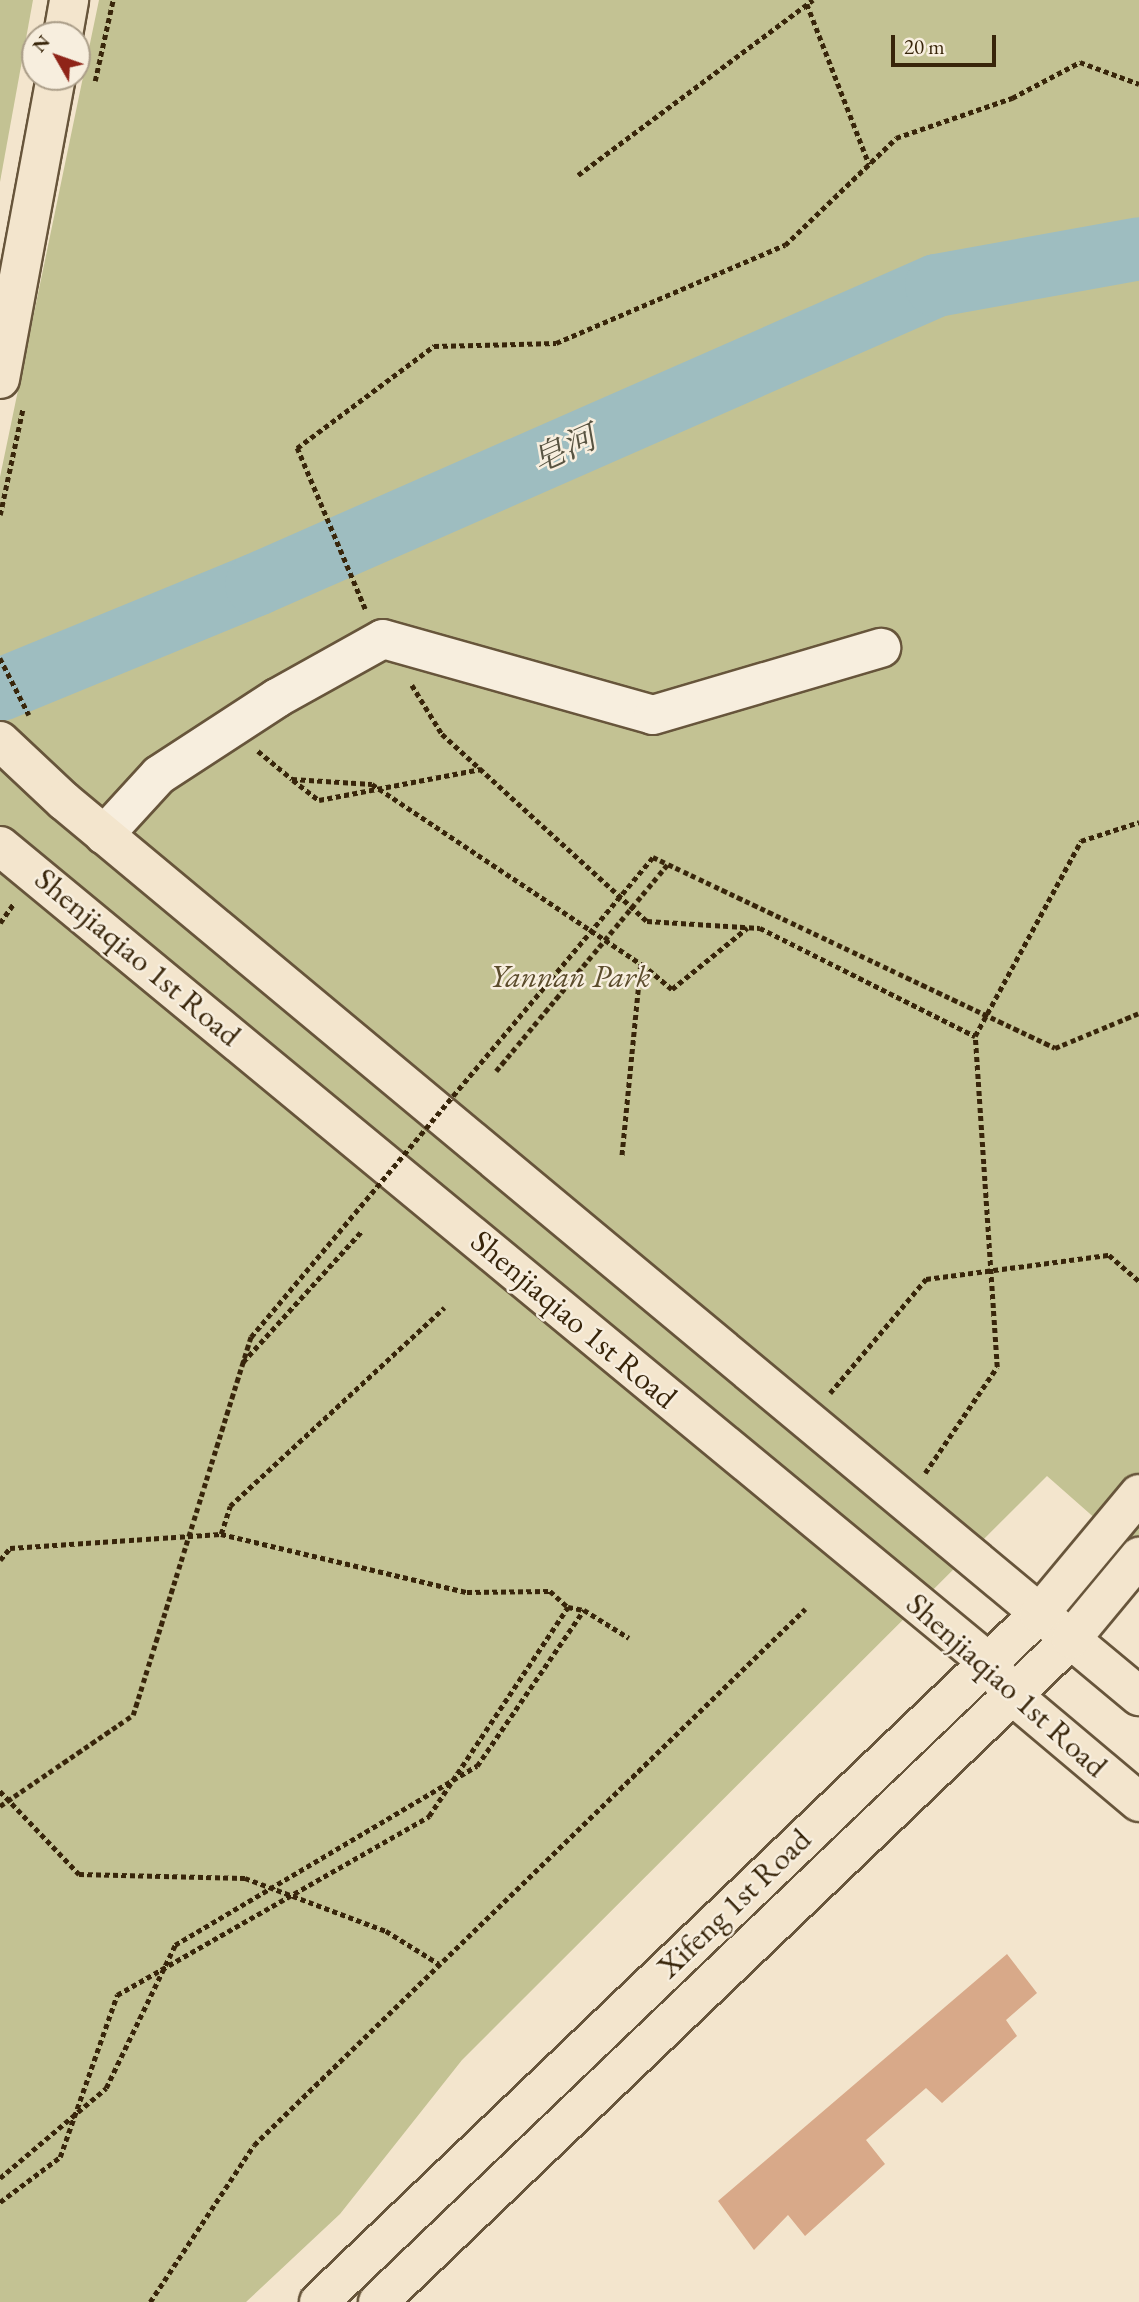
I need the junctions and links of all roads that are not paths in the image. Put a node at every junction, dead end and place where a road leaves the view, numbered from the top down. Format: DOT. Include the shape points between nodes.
graph roads {
  1 [pos="69,0"];
  2 [pos="65,21"];
  3 [pos="53,91"];
  4 [pos="0,379"];
  5 [pos="881,648"];
  6 [pos="0,741"];
  7 [pos="104,835"];
  8 [pos="0,846"];
  9 [pos="1139,1494"];
  10 [pos="1139,1557"];
  11 [pos="1039,1614"];
  12 [pos="1070,1639"];
  13 [pos="986,1661"];
  14 [pos="1012,1695"];
  15 [pos="1139,1696"];
  16 [pos="1139,1802"];
  17 [pos="319,2302"];
  18 [pos="378,2302"];
  1 -- 2 [label="main road"];
  3 -- 4 [label="main road"];
  5 -- 7 [label="lane" via="653,715 374,625 159,775"];
  6 -- 7 [label="main road"];
  7 -- 11 [label="main road"];
  8 -- 13 [label="main road, Shenjiaqiao 1st Road"];
  9 -- 11 [label="main road, Xifeng 1st Road"];
  10 -- 12 [label="main road, Xifeng 1st Road"];
  11 -- 12 [label="main road"];
  11 -- 13 [label="main road, Xifeng 1st Road"];
  12 -- 14 [label="main road, Xifeng 1st Road"];
  12 -- 15 [label="main road"];
  13 -- 14 [label="main road, Shenjiaqiao 1st Road"];
  13 -- 17 [label="main road, Xifeng 1st Road"];
  14 -- 16 [label="main road, Shenjiaqiao 1st Road"];
  14 -- 18 [label="main road, Xifeng 1st Road"];
}
